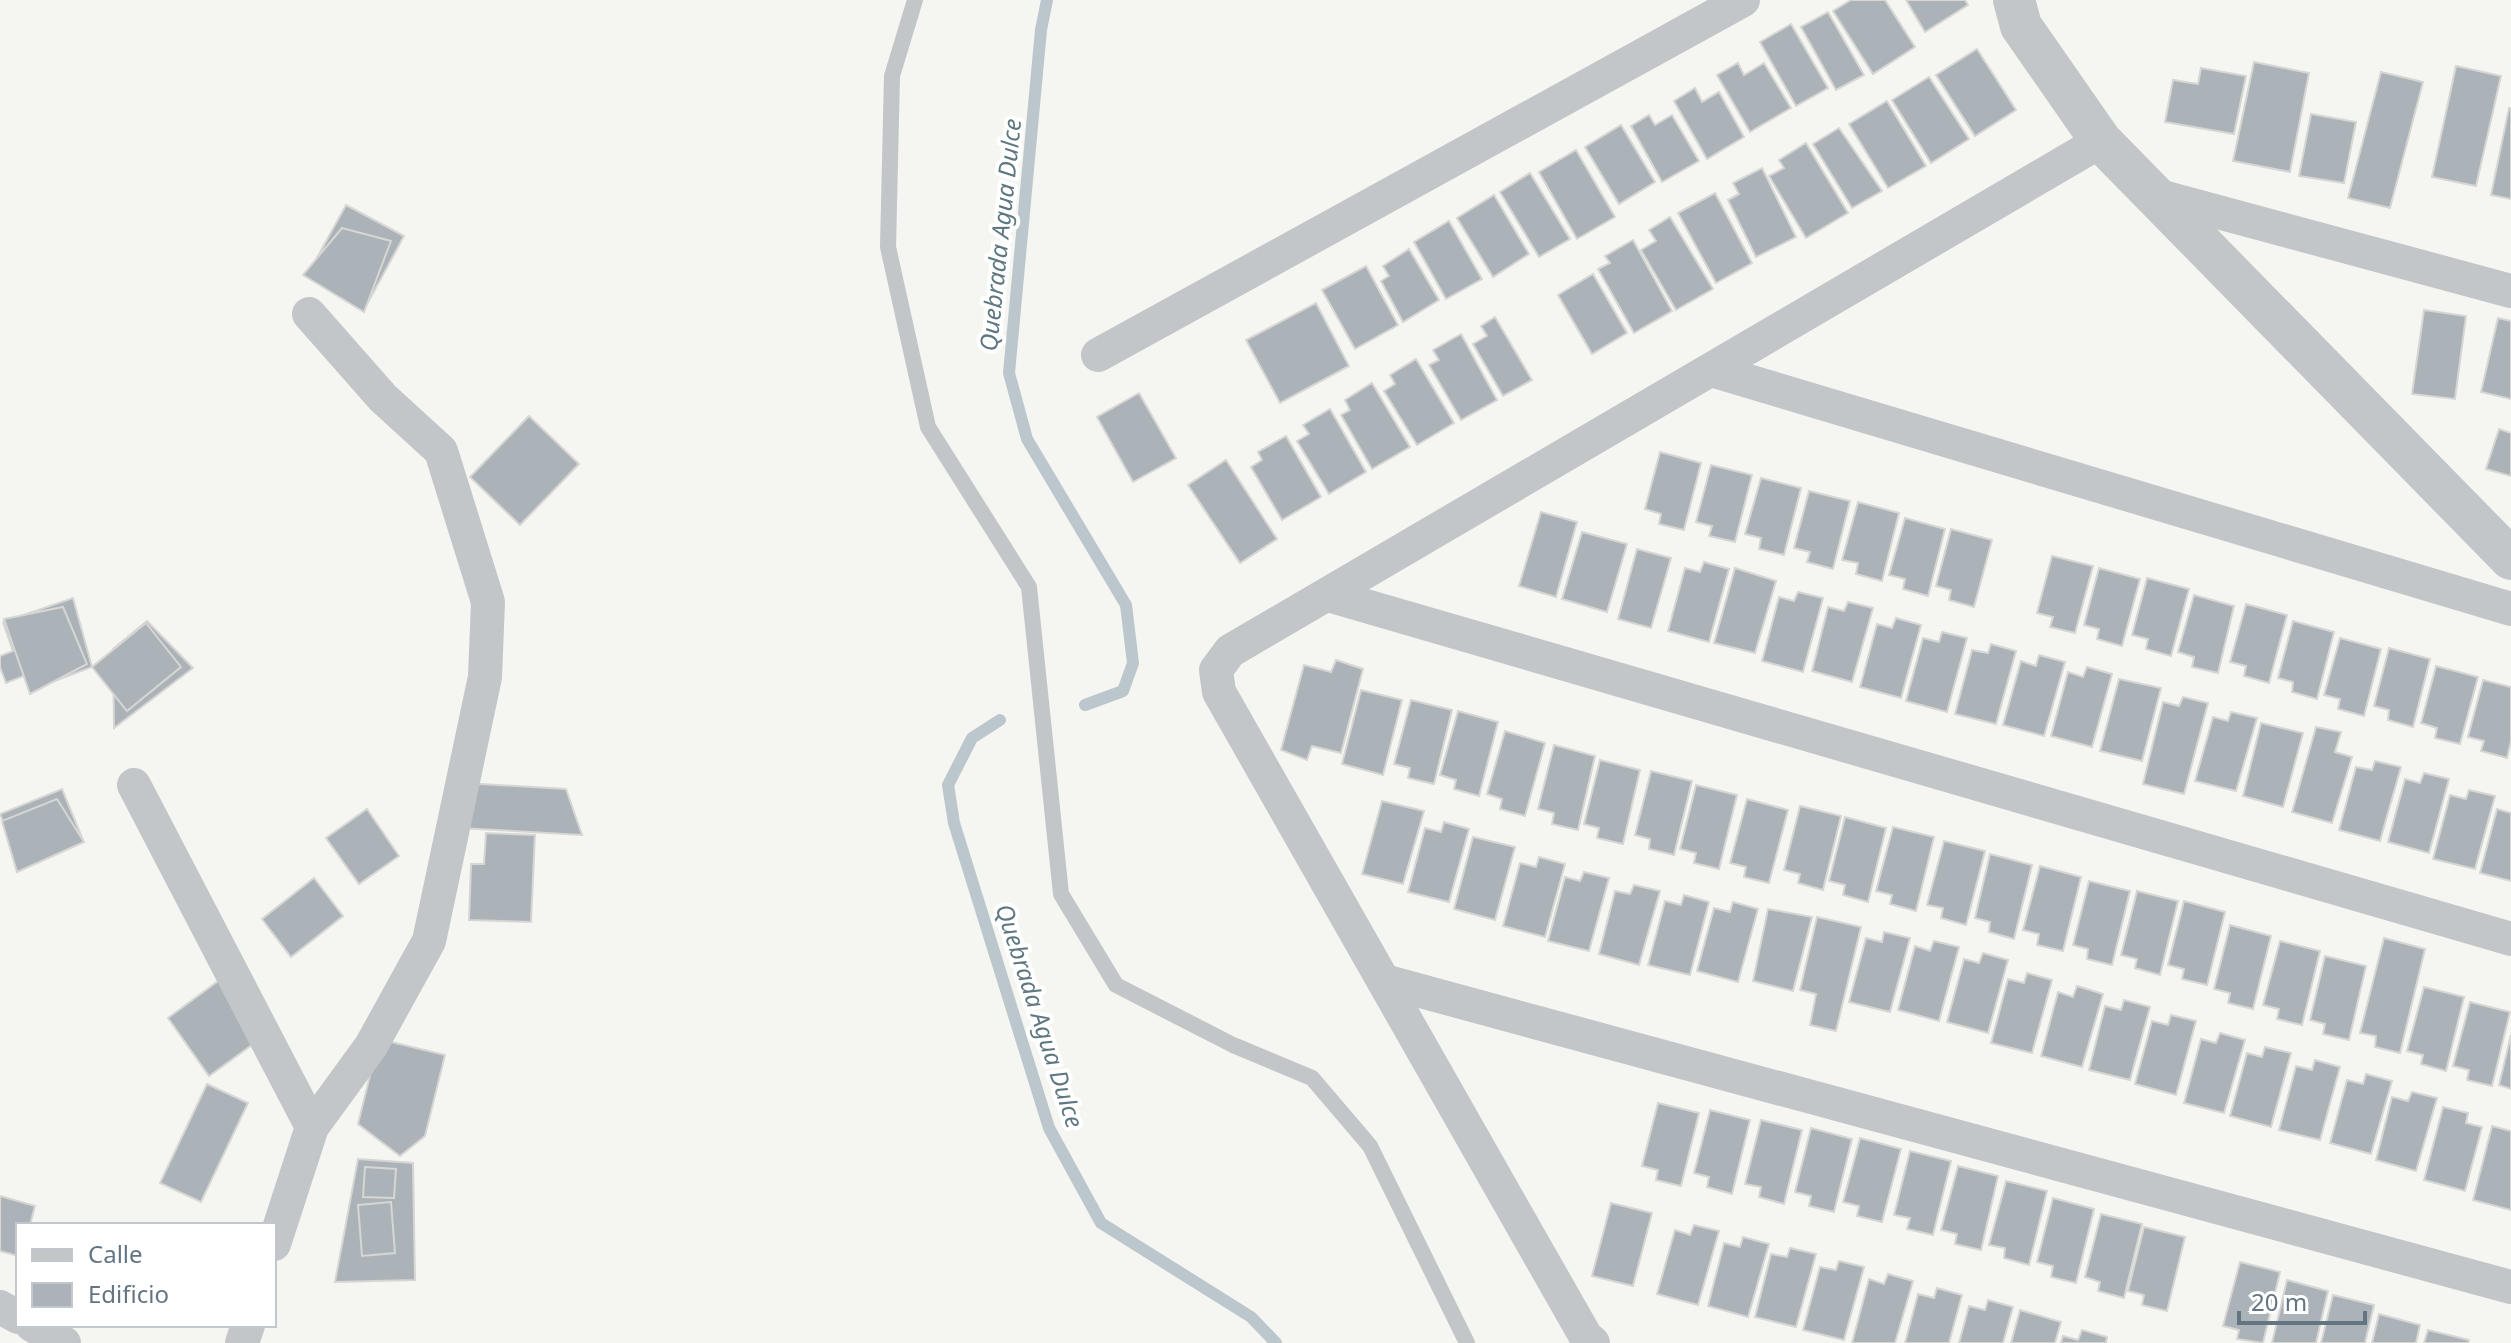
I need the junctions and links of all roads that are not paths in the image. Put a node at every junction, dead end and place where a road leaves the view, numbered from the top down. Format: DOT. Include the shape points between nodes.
graph roads {
  1 [pos="915,0"];
  2 [pos="1743,0"];
  3 [pos="2014,0"];
  4 [pos="2101,141"];
  5 [pos="2155,195"];
  6 [pos="2511,291"];
  7 [pos="309,314"];
  8 [pos="1098,355"];
  9 [pos="1711,370"];
  10 [pos="2511,559"];
  11 [pos="1328,595"];
  12 [pos="2511,609"];
  13 [pos="134,785"];
  14 [pos="2511,939"];
  15 [pos="1384,981"];
  16 [pos="312,1127"];
  17 [pos="276,1238"];
  18 [pos="2511,1287"];
  19 [pos="36,1327"];
  20 [pos="64,1343"];
  21 [pos="1467,1343"];
  22 [pos="1593,1343"];
  1 -- 21 [label="lane" via="892,76 888,247 928,427 1029,587 1061,894 1116,985 1233,1045 1312,1078 1370,1146"];
  2 -- 8 [label="street"];
  3 -- 4 [label="street" via="2021,26"];
  4 -- 5 [label="street"];
  4 -- 9 [label="street"];
  5 -- 6 [label="street"];
  5 -- 10 [label="street"];
  7 -- 16 [label="street" via="383,398 441,451 488,602 485,677 429,941 371,1046"];
  9 -- 11 [label="street"];
  9 -- 12 [label="street"];
  11 -- 14 [label="street"];
  11 -- 15 [label="street" via="1230,651 1216,670 1219,692"];
  13 -- 16 [label="street"];
  15 -- 18 [label="street"];
  15 -- 22 [label="street"];
  16 -- 17 [label="street"];
  19 -- 20 [label="street"];
}
